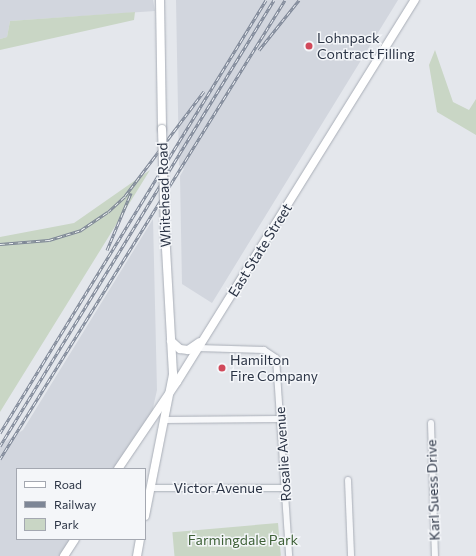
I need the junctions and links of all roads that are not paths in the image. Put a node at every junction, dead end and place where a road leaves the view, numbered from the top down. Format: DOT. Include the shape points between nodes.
graph roads {
  1 [pos="160,0"];
  2 [pos="415,0"];
  3 [pos="171,341"];
  4 [pos="200,344"];
  5 [pos="171,390"];
  6 [pos="280,419"];
  7 [pos="164,420"];
  8 [pos="431,423"];
  9 [pos="119,468"];
  10 [pos="348,480"];
  11 [pos="150,488"];
  12 [pos="285,488"];
  13 [pos="146,510"];
  14 [pos="74,540"];
  15 [pos="140,540"];
  16 [pos="64,556"];
  17 [pos="137,556"];
  18 [pos="289,556"];
  19 [pos="351,556"];
  20 [pos="435,556"];
  1 -- 3 [label="street, Whitehead Road, bridge" via="165,232"];
  2 -- 4 [label="street, East State Street"];
  3 -- 4 [label="street" via="180,349 188,350"];
  3 -- 5 [label="street, Whitehead Road"];
  4 -- 5 [label="street, East State Street"];
  4 -- 6 [label="street, Rosalie Avenue" via="264,350 273,354 277,362"];
  5 -- 7 [label="street, East State Street"];
  5 -- 9 [label="street"];
  6 -- 7 [label="street"];
  6 -- 12 [label="street, Rosalie Avenue"];
  7 -- 11 [label="street, East State Street"];
  8 -- 20 [label="street, Karl Suess Drive"];
  10 -- 19 [label="street"];
  11 -- 12 [label="street, Victor Avenue"];
  11 -- 13 [label="street, East State Street"];
  12 -- 18 [label="street, Rosalie Avenue"];
  14 -- 16 [label="street"];
  15 -- 17 [label="street"];
}
